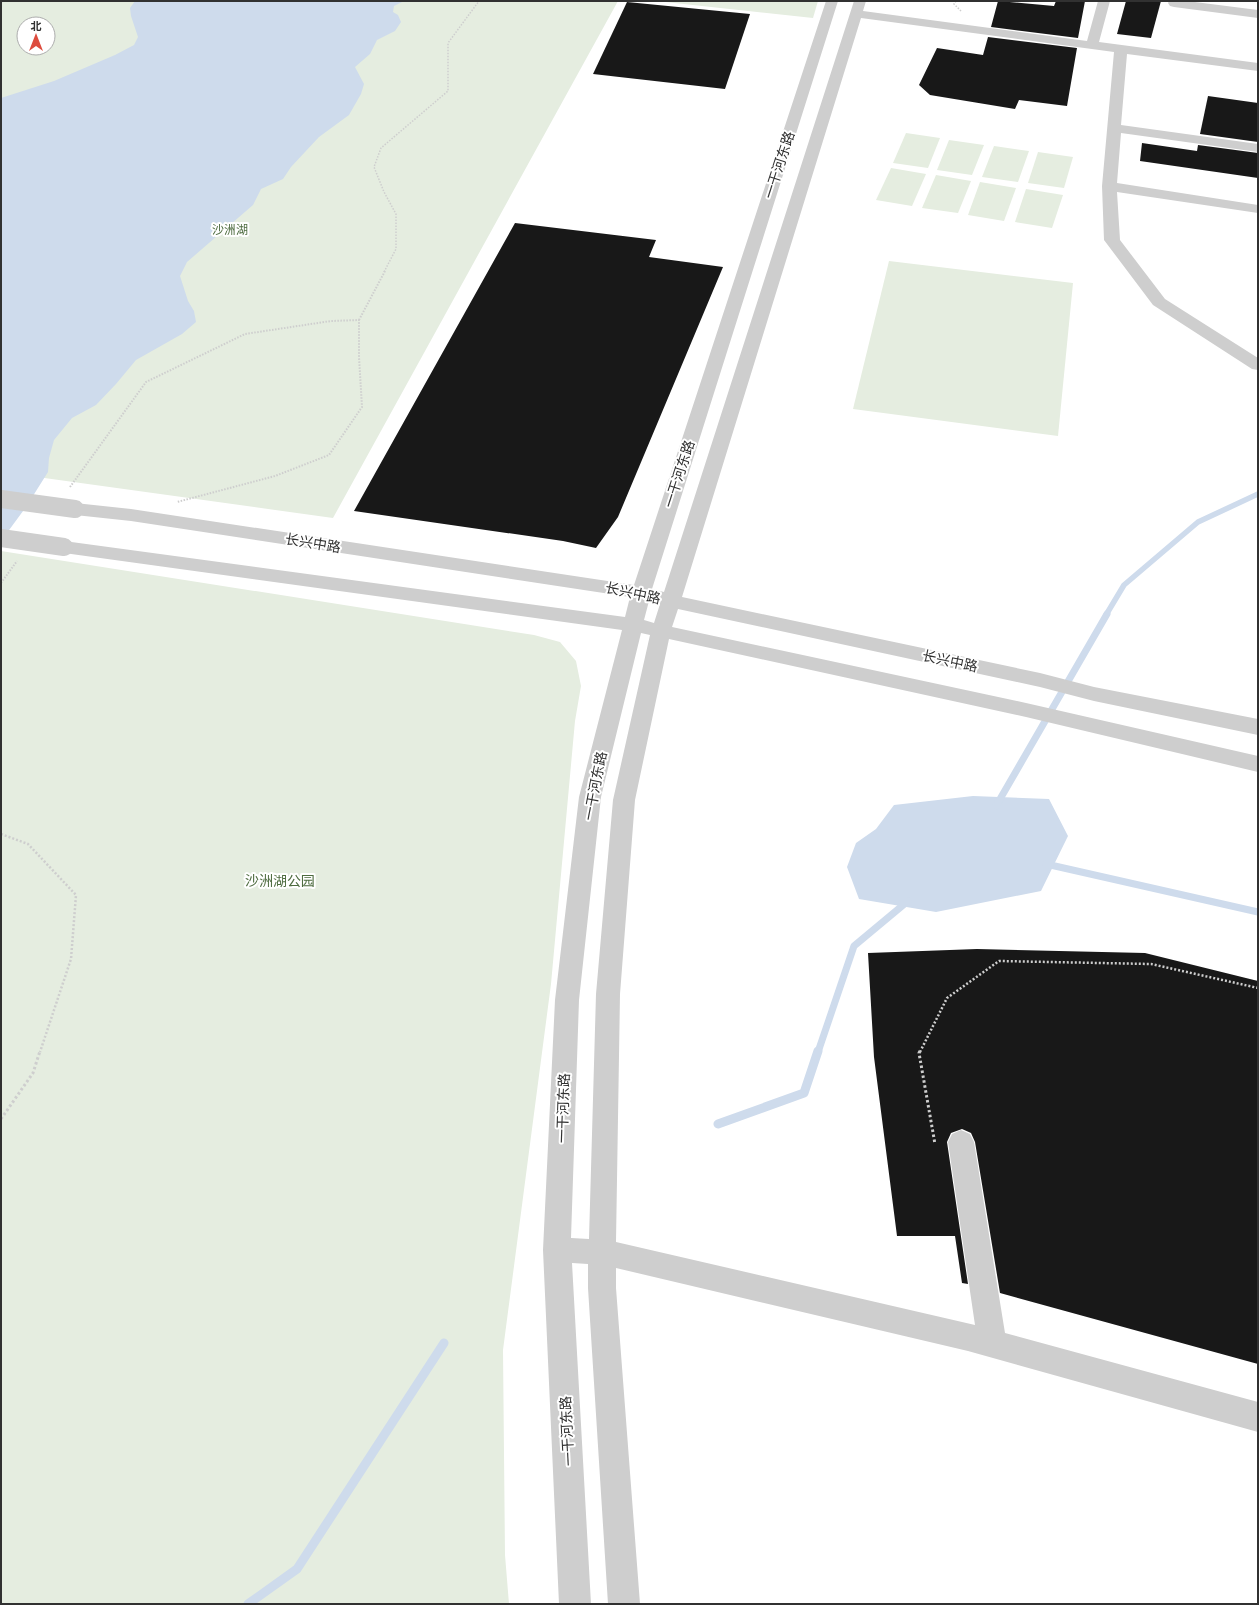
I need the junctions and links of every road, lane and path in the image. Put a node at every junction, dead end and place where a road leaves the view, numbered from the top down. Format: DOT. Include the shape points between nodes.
graph roads {
  1 [pos="4,1"];
  2 [pos="479,1"];
  3 [pos="832,1"];
  4 [pos="1104,1"];
  5 [pos="1,2"];
  6 [pos="1174,3"];
  7 [pos="858,8"];
  8 [pos="1258,14"];
  9 [pos="1092,45"];
  10 [pos="1121,49"];
  11 [pos="1258,67"];
  12 [pos="1114,128"];
  13 [pos="1258,148"];
  14 [pos="1109,186"];
  15 [pos="1258,209"];
  16 [pos="359,320"];
  17 [pos="1258,366"];
  18 [pos="69,489"];
  19 [pos="1,499"];
  20 [pos="176,502"];
  21 [pos="1,538"];
  22 [pos="19,558"];
  23 [pos="1,583"];
  24 [pos="641,592"];
  25 [pos="671,601"];
  26 [pos="634,625"];
  27 [pos="661,631"];
  28 [pos="1258,728"];
  29 [pos="1258,764"];
  30 [pos="1,834"];
  31 [pos="1258,988"];
  32 [pos="1,1119"];
  33 [pos="961,1142"];
  34 [pos="935,1145"];
  35 [pos="557,1250"];
  36 [pos="602,1252"];
  37 [pos="992,1344"];
  38 [pos="1258,1417"];
  39 [pos="575,1604"];
  40 [pos="624,1604"];
  1 -- 5 [label="path"];
  2 -- 16 [label="path" via="448,43 448,91 381,148 374,167 396,214 396,249"];
  3 -- 24 [label="street, 一干河东路"];
  4 -- 9 [label="street"];
  6 -- 8 [label="street"];
  7 -- 9 [label="street"];
  7 -- 25 [label="street, 一干河东路"];
  9 -- 10 [label="street"];
  10 -- 11 [label="street"];
  10 -- 12 [label="street"];
  12 -- 13 [label="street" via="1173,141 1225,136"];
  12 -- 14 [label="street"];
  14 -- 15 [label="street"];
  14 -- 17 [label="street" via="1112,240 1159,302"];
  16 -- 18 [label="path" via="331,321 245,334 146,382"];
  16 -- 20 [label="path" via="362,407 329,455 275,476"];
  19 -- 24 [label="street, 长兴中路, bridge" via="131,515"];
  21 -- 26 [label="street, bridge"];
  22 -- 23 [label="path"];
  24 -- 25 [label="street, 长兴中路"];
  24 -- 26 [label="street, 一干河东路"];
  25 -- 27 [label="street, 一干河东路"];
  25 -- 28 [label="street, 长兴中路"];
  26 -- 27 [label="street"];
  26 -- 35 [label="street, 一干河东路" via="590,797 567,1000"];
  27 -- 29 [label="street" via="1026,710"];
  27 -- 36 [label="street, 一干河东路" via="624,800 608,994"];
  30 -- 32 [label="path" via="28,844 76,895 71,959 33,1073"];
  31 -- 34 [label="path" via="1151,964 999,961 947,998 919,1053"];
  33 -- 37 [label="street"];
  35 -- 36 [label="street"];
  35 -- 39 [label="street, 一干河东路"];
  36 -- 37 [label="street"];
  36 -- 40 [label="street, 一干河东路" via="602,1288"];
  37 -- 38 [label="street"];
}
